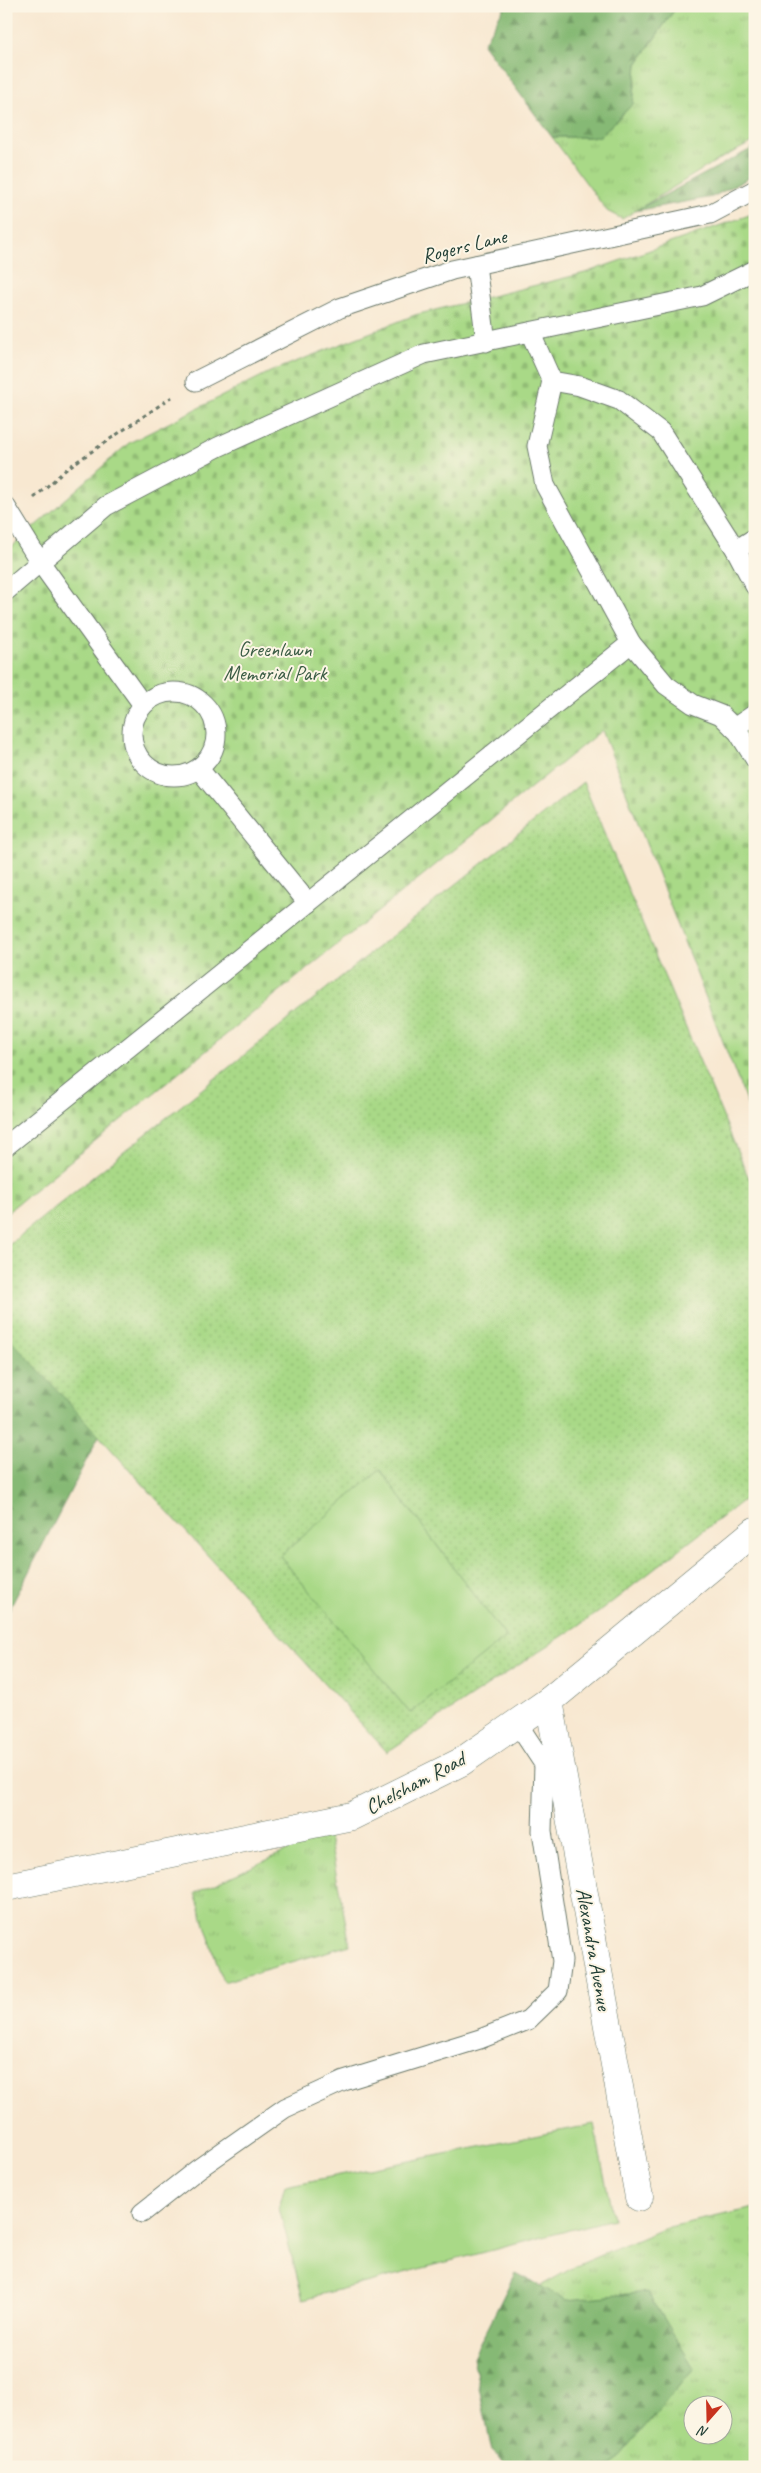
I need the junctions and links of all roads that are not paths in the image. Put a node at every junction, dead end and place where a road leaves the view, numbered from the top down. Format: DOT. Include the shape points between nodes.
graph roads {
  1 [pos="755,190"];
  2 [pos="476,264"];
  3 [pos="755,270"];
  4 [pos="530,332"];
  5 [pos="486,342"];
  6 [pos="196,381"];
  7 [pos="552,381"];
  8 [pos="10,512"];
  9 [pos="755,538"];
  10 [pos="736,550"];
  11 [pos="40,562"];
  12 [pos="755,586"];
  13 [pos="6,591"];
  14 [pos="631,643"];
  15 [pos="143,705"];
  16 [pos="755,714"];
  17 [pos="734,728"];
  18 [pos="755,759"];
  19 [pos="199,768"];
  20 [pos="308,903"];
  21 [pos="6,1146"];
  22 [pos="755,1531"];
  23 [pos="549,1701"];
  24 [pos="517,1722"];
  25 [pos="6,1887"];
  26 [pos="639,2197"];
  27 [pos="142,2213"];
  1 -- 2 [label="lane, Rogers Lane" via="710,214"];
  2 -- 5 [label="lane"];
  2 -- 6 [label="lane, Rogers Lane" via="340,308"];
  3 -- 4 [label="lane" via="702,296"];
  4 -- 5 [label="lane"];
  4 -- 7 [label="lane"];
  5 -- 11 [label="lane" via="424,354 218,447 106,506"];
  7 -- 10 [label="lane" via="580,386 620,400 661,432"];
  7 -- 14 [label="lane" via="537,446 545,485"];
  8 -- 11 [label="lane"];
  9 -- 10 [label="lane"];
  10 -- 12 [label="lane"];
  11 -- 13 [label="lane"];
  11 -- 15 [label="lane"];
  14 -- 17 [label="lane" via="666,685 693,704 721,715"];
  14 -- 20 [label="lane"];
  15 -- 19 [label="lane" via="131,730 132,744 147,768 173,777 187,775"];
  15 -- 19 [label="lane" via="161,695 181,692 205,706 213,718 216,732 212,752"];
  16 -- 17 [label="lane"];
  17 -- 18 [label="lane"];
  19 -- 20 [label="lane"];
  20 -- 21 [label="lane"];
  22 -- 23 [label="street, Chelsham Road"];
  23 -- 24 [label="street, Chelsham Road"];
  23 -- 26 [label="street, Alexandra Avenue"];
  24 -- 25 [label="street, Chelsham Road" via="461,1762 352,1816"];
  24 -- 27 [label="lane" via="544,1764 542,1831 562,1961 558,1991 528,2020 480,2039 344,2081 285,2108"];
}
